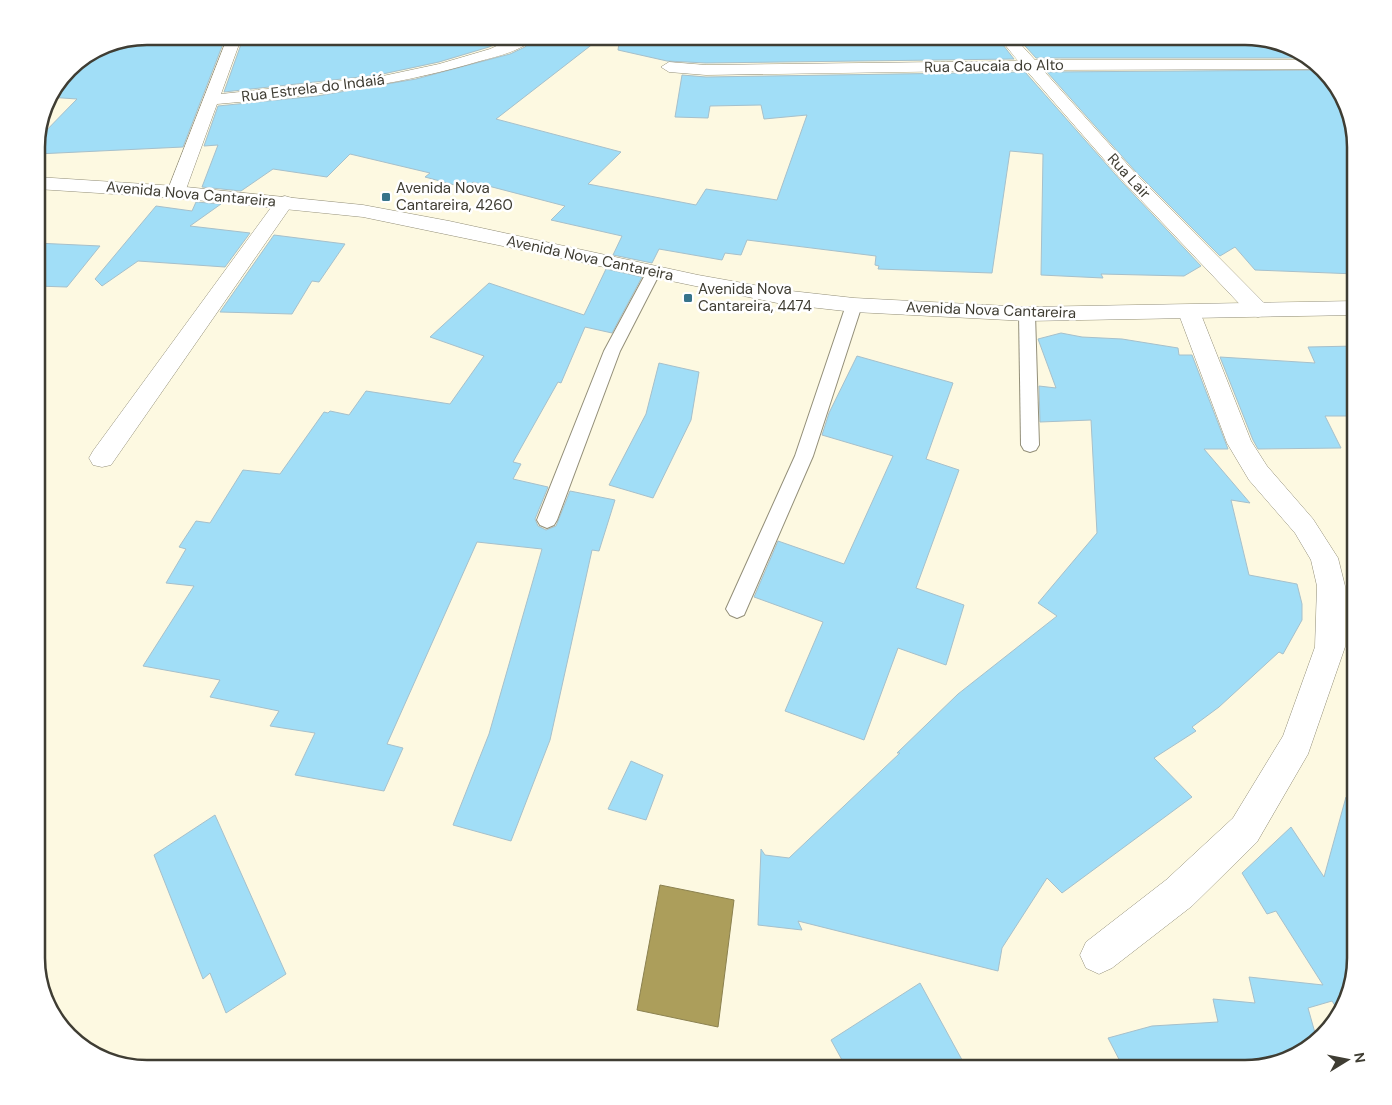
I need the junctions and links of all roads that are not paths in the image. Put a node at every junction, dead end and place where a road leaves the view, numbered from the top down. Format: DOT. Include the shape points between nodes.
graph roads {
  1 [pos="232,45"];
  2 [pos="509,45"];
  3 [pos="1012,45"];
  4 [pos="1029,65"];
  5 [pos="1306,65"];
  6 [pos="669,67"];
  7 [pos="212,100"];
  8 [pos="45,184"];
  9 [pos="176,192"];
  10 [pos="285,202"];
  11 [pos="653,273"];
  12 [pos="854,305"];
  13 [pos="1347,308"];
  14 [pos="1258,310"];
  15 [pos="1189,312"];
  16 [pos="1028,314"];
  17 [pos="1030,445"];
  18 [pos="102,458"];
  19 [pos="547,520"];
  20 [pos="737,609"];
  21 [pos="1099,955"];
  1 -- 7 [label="street"];
  2 -- 7 [label="street, Rua Estrela do Indaiá" via="439,70 346,88"];
  3 -- 4 [label="street, Rua Lair"];
  4 -- 5 [label="street, Rua Caucaia do Alto"];
  4 -- 6 [label="street, Rua Caucaia do Alto" via="706,70"];
  4 -- 14 [label="street, Rua Lair" via="1129,177"];
  7 -- 9 [label="street"];
  8 -- 9 [label="street, Avenida Nova Cantareira"];
  9 -- 10 [label="street, Avenida Nova Cantareira"];
  10 -- 11 [label="street, Avenida Nova Cantareira" via="449,226"];
  10 -- 18 [label="street"];
  11 -- 12 [label="street, Avenida Nova Cantareira" via="782,297"];
  11 -- 19 [label="lane" via="612,351"];
  12 -- 16 [label="street, Avenida Nova Cantareira"];
  12 -- 20 [label="lane" via="804,456"];
  13 -- 14 [label="street, Avenida Nova Cantareira"];
  14 -- 15 [label="street, Avenida Nova Cantareira"];
  15 -- 16 [label="street, Avenida Nova Cantareira"];
  15 -- 21 [label="street" via="1239,443 1258,473 1304,526 1324,558 1331,586 1330,647 1297,743 1244,830 1179,893"];
  16 -- 17 [label="lane"];
}
